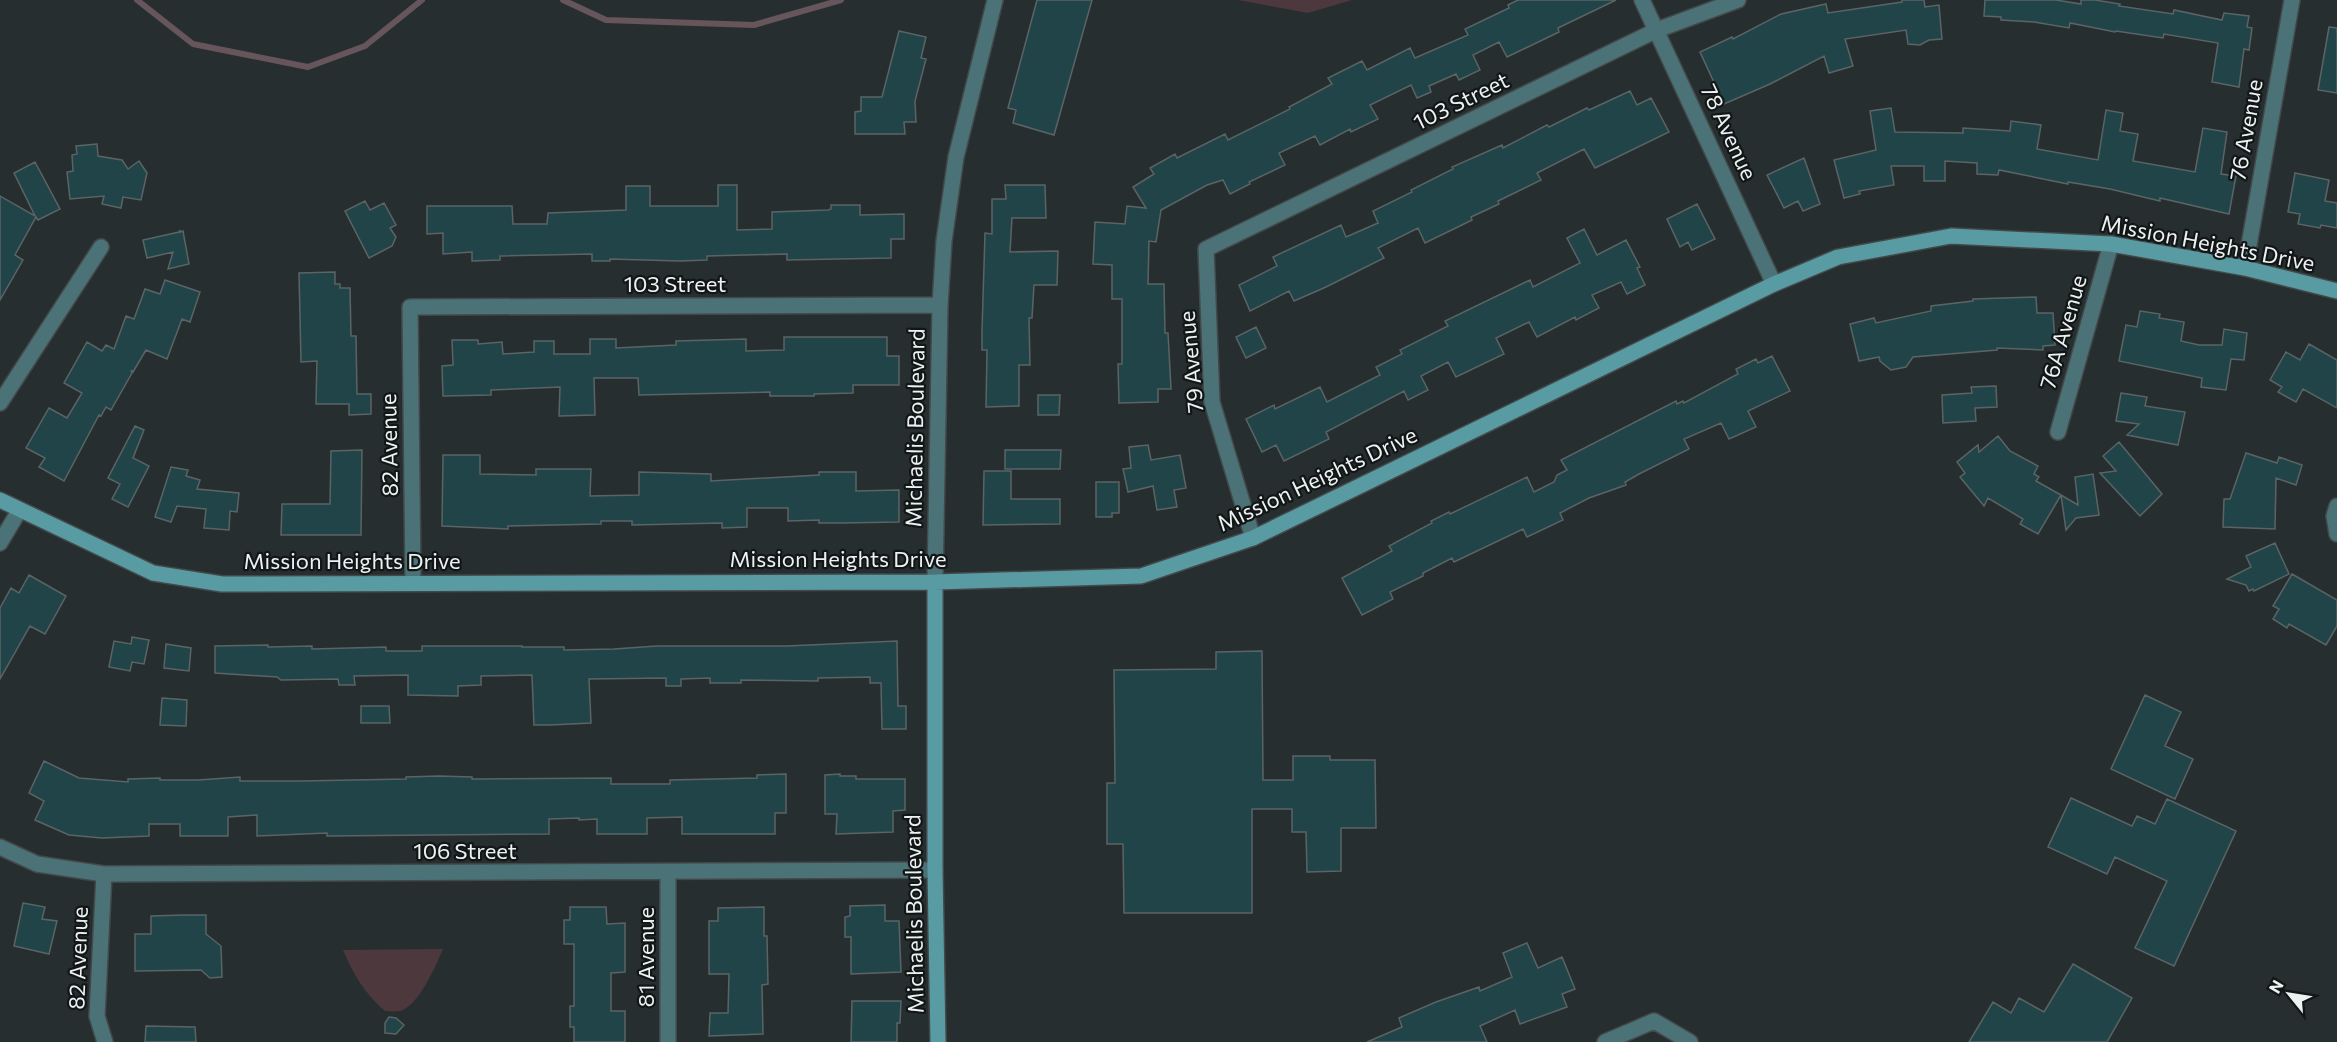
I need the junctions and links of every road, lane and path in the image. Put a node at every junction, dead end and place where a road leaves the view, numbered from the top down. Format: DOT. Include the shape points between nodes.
graph roads {
  1 [pos="995,0"];
  2 [pos="1641,0"];
  3 [pos="1738,0"];
  4 [pos="2292,0"];
  5 [pos="1657,30"];
  6 [pos="2111,244"];
  7 [pos="101,247"];
  8 [pos="1206,249"];
  9 [pos="2245,268"];
  10 [pos="1774,284"];
  11 [pos="2337,291"];
  12 [pos="940,305"];
  13 [pos="410,307"];
  14 [pos="0,403"];
  15 [pos="2058,432"];
  16 [pos="0,500"];
  17 [pos="2337,506"];
  18 [pos="20,511"];
  19 [pos="2336,531"];
  20 [pos="1253,538"];
  21 [pos="0,543"];
  22 [pos="935,582"];
  23 [pos="413,583"];
  24 [pos="0,847"];
  25 [pos="935,870"];
  26 [pos="668,873"];
  27 [pos="104,874"];
  28 [pos="105,1042"];
  29 [pos="668,1042"];
  30 [pos="938,1042"];
  31 [pos="1605,1042"];
  32 [pos="1690,1042"];
  1 -- 12 [label="street, Michaelis Boulevard" via="954,167"];
  2 -- 5 [label="street, 78 Avenue"];
  3 -- 5 [label="street, 103 Street"];
  4 -- 9 [label="street, 76 Avenue"];
  5 -- 8 [label="street, 103 Street"];
  5 -- 10 [label="street, 78 Avenue"];
  6 -- 9 [label="street, Mission Heights Drive"];
  6 -- 10 [label="street, Mission Heights Drive" via="1951,236 1838,257"];
  6 -- 15 [label="street, 76A Avenue"];
  7 -- 14 [label="street"];
  8 -- 20 [label="street, 79 Avenue" via="1212,402"];
  9 -- 11 [label="street, Mission Heights Drive"];
  10 -- 20 [label="street, Mission Heights Drive"];
  12 -- 13 [label="street, 103 Street"];
  12 -- 22 [label="street, Michaelis Boulevard"];
  13 -- 23 [label="street, 82 Avenue"];
  16 -- 18 [label="street, Mission Heights Drive"];
  17 -- 19 [label="street"];
  18 -- 21 [label="street"];
  18 -- 23 [label="street, Mission Heights Drive" via="153,573 222,584"];
  20 -- 22 [label="street, Mission Heights Drive" via="1141,576"];
  22 -- 23 [label="street, Mission Heights Drive"];
  22 -- 25 [label="street, Michaelis Boulevard"];
  24 -- 27 [label="street, 106 Street" via="37,864"];
  25 -- 26 [label="street, 106 Street"];
  25 -- 30 [label="street, Michaelis Boulevard"];
  26 -- 27 [label="street, 106 Street"];
  26 -- 29 [label="street, 81 Avenue"];
  27 -- 28 [label="street, 82 Avenue" via="97,1016"];
  31 -- 32 [label="street" via="1654,1022"];
}
